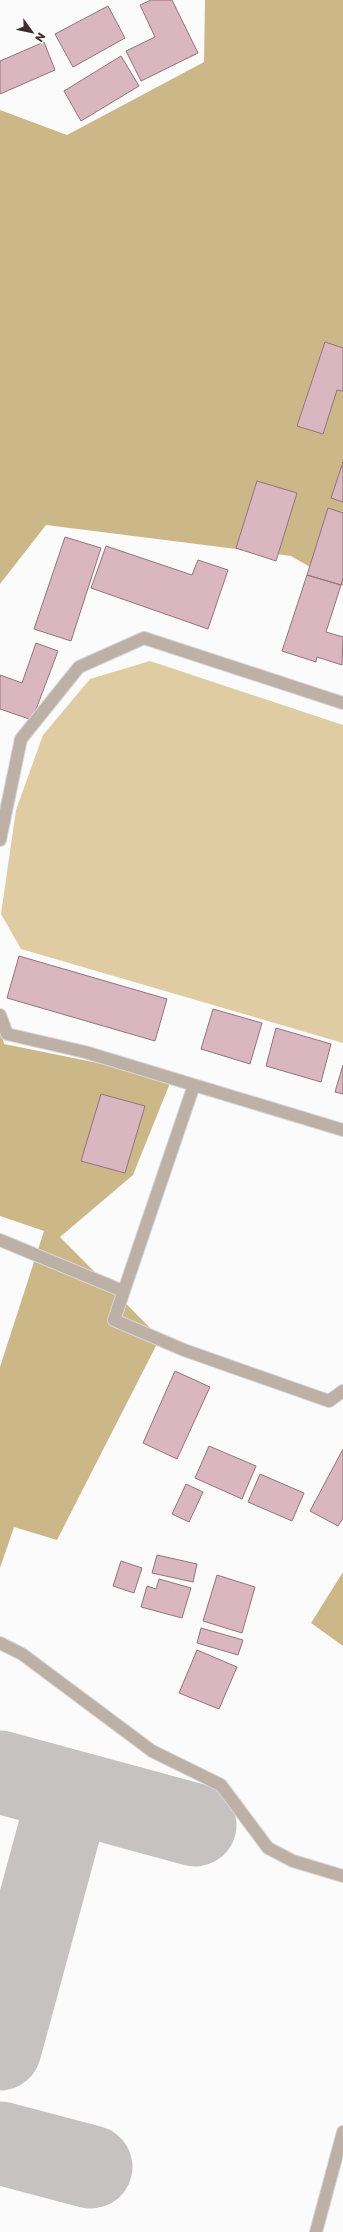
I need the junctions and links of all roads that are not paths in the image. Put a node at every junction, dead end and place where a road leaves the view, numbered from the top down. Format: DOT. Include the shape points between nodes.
graph roads {
  1 [pos="343,703"];
  2 [pos="0,840"];
  3 [pos="0,1015"];
  4 [pos="194,1085"];
  5 [pos="343,1130"];
  6 [pos="0,1240"];
  7 [pos="123,1292"];
  8 [pos="343,1390"];
  9 [pos="0,1643"];
  10 [pos="343,1876"];
  11 [pos="343,2132"];
  12 [pos="316,2232"];
  1 -- 2 [label="street" via="144,638 79,667 21,739"];
  3 -- 4 [label="street" via="7,1034 85,1052"];
  4 -- 5 [label="street"];
  4 -- 7 [label="street"];
  6 -- 7 [label="street"];
  7 -- 8 [label="street" via="114,1320 184,1350 329,1400"];
  9 -- 10 [label="street" via="22,1654 152,1751 221,1785 268,1848 293,1862"];
  11 -- 12 [label="street"];
}
